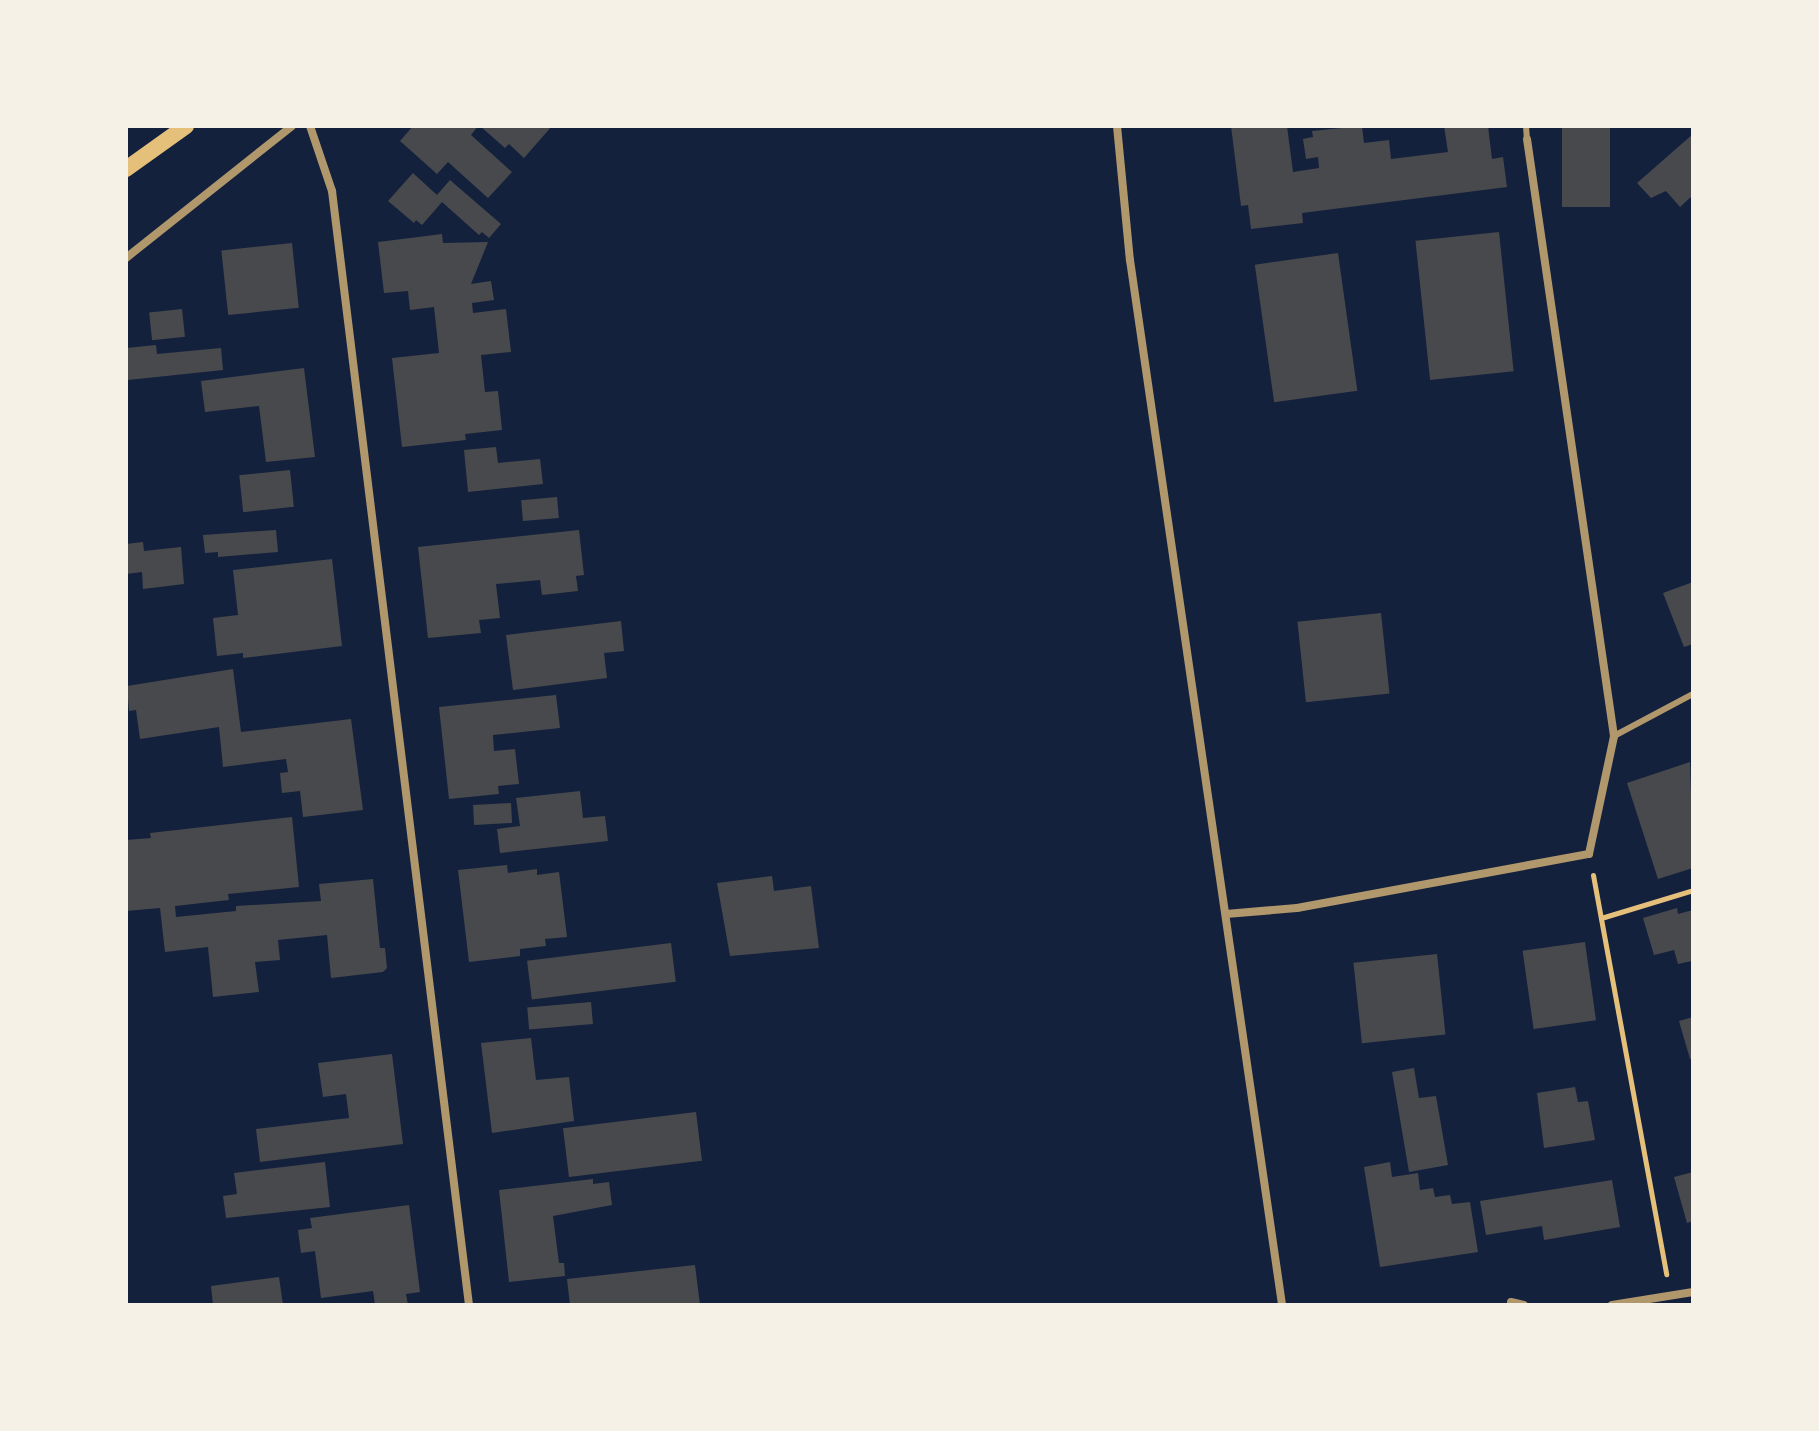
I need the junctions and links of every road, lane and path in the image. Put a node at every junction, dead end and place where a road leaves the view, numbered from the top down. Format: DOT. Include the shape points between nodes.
graph roads {
  1 [pos="186,126"];
  2 [pos="292,126"];
  3 [pos="310,126"];
  4 [pos="1117,126"];
  5 [pos="1526,126"];
  6 [pos="1527,139"];
  7 [pos="126,169"];
  8 [pos="126,258"];
  9 [pos="1693,694"];
  10 [pos="1614,736"];
  11 [pos="1589,854"];
  12 [pos="1693,890"];
  13 [pos="1226,914"];
  14 [pos="1601,918"];
  15 [pos="1693,1292"];
  16 [pos="1670,1296"];
  17 [pos="1511,1302"];
  18 [pos="469,1305"];
  19 [pos="1282,1305"];
  20 [pos="1524,1305"];
  21 [pos="1612,1305"];
  1 -- 7 [label="main road"];
  2 -- 8 [label="street"];
  3 -- 18 [label="street" via="332,191"];
  4 -- 13 [label="street" via="1130,260"];
  5 -- 6 [label="lane"];
  6 -- 10 [label="street"];
  9 -- 10 [label="lane"];
  10 -- 11 [label="street"];
  11 -- 13 [label="street" via="1297,908"];
  11 -- 14 [label="path"];
  12 -- 14 [label="path"];
  13 -- 19 [label="street"];
  14 -- 16 [label="path"];
  15 -- 16 [label="street"];
  16 -- 21 [label="street"];
  17 -- 20 [label="street"];
}
